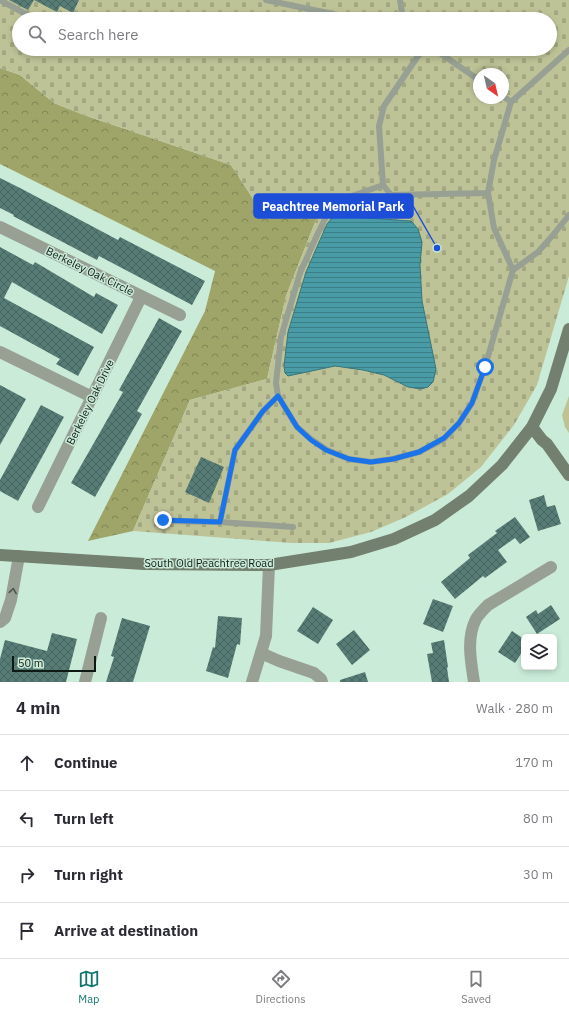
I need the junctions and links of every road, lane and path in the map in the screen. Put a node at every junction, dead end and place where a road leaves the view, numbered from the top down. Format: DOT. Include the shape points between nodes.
graph roads {
  1 [pos="0,0"];
  2 [pos="266,0"];
  3 [pos="400,0"];
  4 [pos="22,12"];
  5 [pos="323,12"];
  6 [pos="402,12"];
  7 [pos="569,50"];
  8 [pos="418,56"];
  9 [pos="444,56"];
  10 [pos="473,76"];
  11 [pos="511,102"];
  12 [pos="383,185"];
  13 [pos="488,193"];
  14 [pos="569,215"];
  15 [pos="0,227"];
  16 [pos="513,270"];
  17 [pos="141,297"];
  18 [pos="180,315"];
  19 [pos="569,329"];
  20 [pos="0,352"];
  21 [pos="278,396"];
  22 [pos="92,397"];
  23 [pos="532,428"];
  24 [pos="569,475"];
  25 [pos="38,508"];
  26 [pos="163,520"];
  27 [pos="220,522"];
  28 [pos="293,527"];
  29 [pos="19,556"];
  30 [pos="1,557"];
  31 [pos="269,564"];
  32 [pos="551,567"];
  33 [pos="5,605"];
  34 [pos="101,618"];
  35 [pos="0,622"];
  36 [pos="261,653"];
  37 [pos="85,682"];
  38 [pos="252,682"];
  39 [pos="322,682"];
  40 [pos="474,682"];
  1 -- 4 [label="lane"];
  2 -- 5 [label="lane"];
  3 -- 6 [label="lane"];
  7 -- 11 [label="lane"];
  8 -- 12 [label="lane" via="384,106 379,126"];
  9 -- 10 [label="lane"];
  11 -- 13 [label="lane" via="494,160"];
  12 -- 13 [label="lane" via="391,195"];
  12 -- 21 [label="lane" via="349,197 330,209 318,232 300,273 281,337 276,383"];
  13 -- 16 [label="lane" via="494,228"];
  14 -- 16 [label="lane" via="538,252"];
  15 -- 17 [label="street, Berkeley Oak Circle"];
  16 -- 21 [label="lane" via="472,403 459,423 444,438 419,452 371,462 349,459 326,450 297,427"];
  17 -- 18 [label="street, Berkeley Oak Circle"];
  17 -- 22 [label="street, Berkeley Oak Drive"];
  19 -- 23 [label="street, South Old Peachtree Road" via="551,389"];
  20 -- 22 [label="street"];
  21 -- 27 [label="lane" via="263,411 235,450"];
  22 -- 25 [label="street, Berkeley Oak Drive"];
  23 -- 24 [label="street"];
  23 -- 31 [label="street, South Old Peachtree Road" via="502,465 469,496 435,520 394,539 351,552"];
  26 -- 27 [label="lane"];
  27 -- 28 [label="lane"];
  29 -- 30 [label="street, South Old Peachtree Road"];
  29 -- 31 [label="street, South Old Peachtree Road" via="144,564"];
  33 -- 29 [label="street, one-way" via="11,600"];
  31 -- 36 [label="street" via="266,636"];
  32 -- 40 [label="street" via="488,605 478,616 471,634 470,647"];
  33 -- 35 [label="street" via="5,618"];
  34 -- 37 [label="street"];
  36 -- 38 [label="street"];
  36 -- 39 [label="street" via="314,673"];
}
